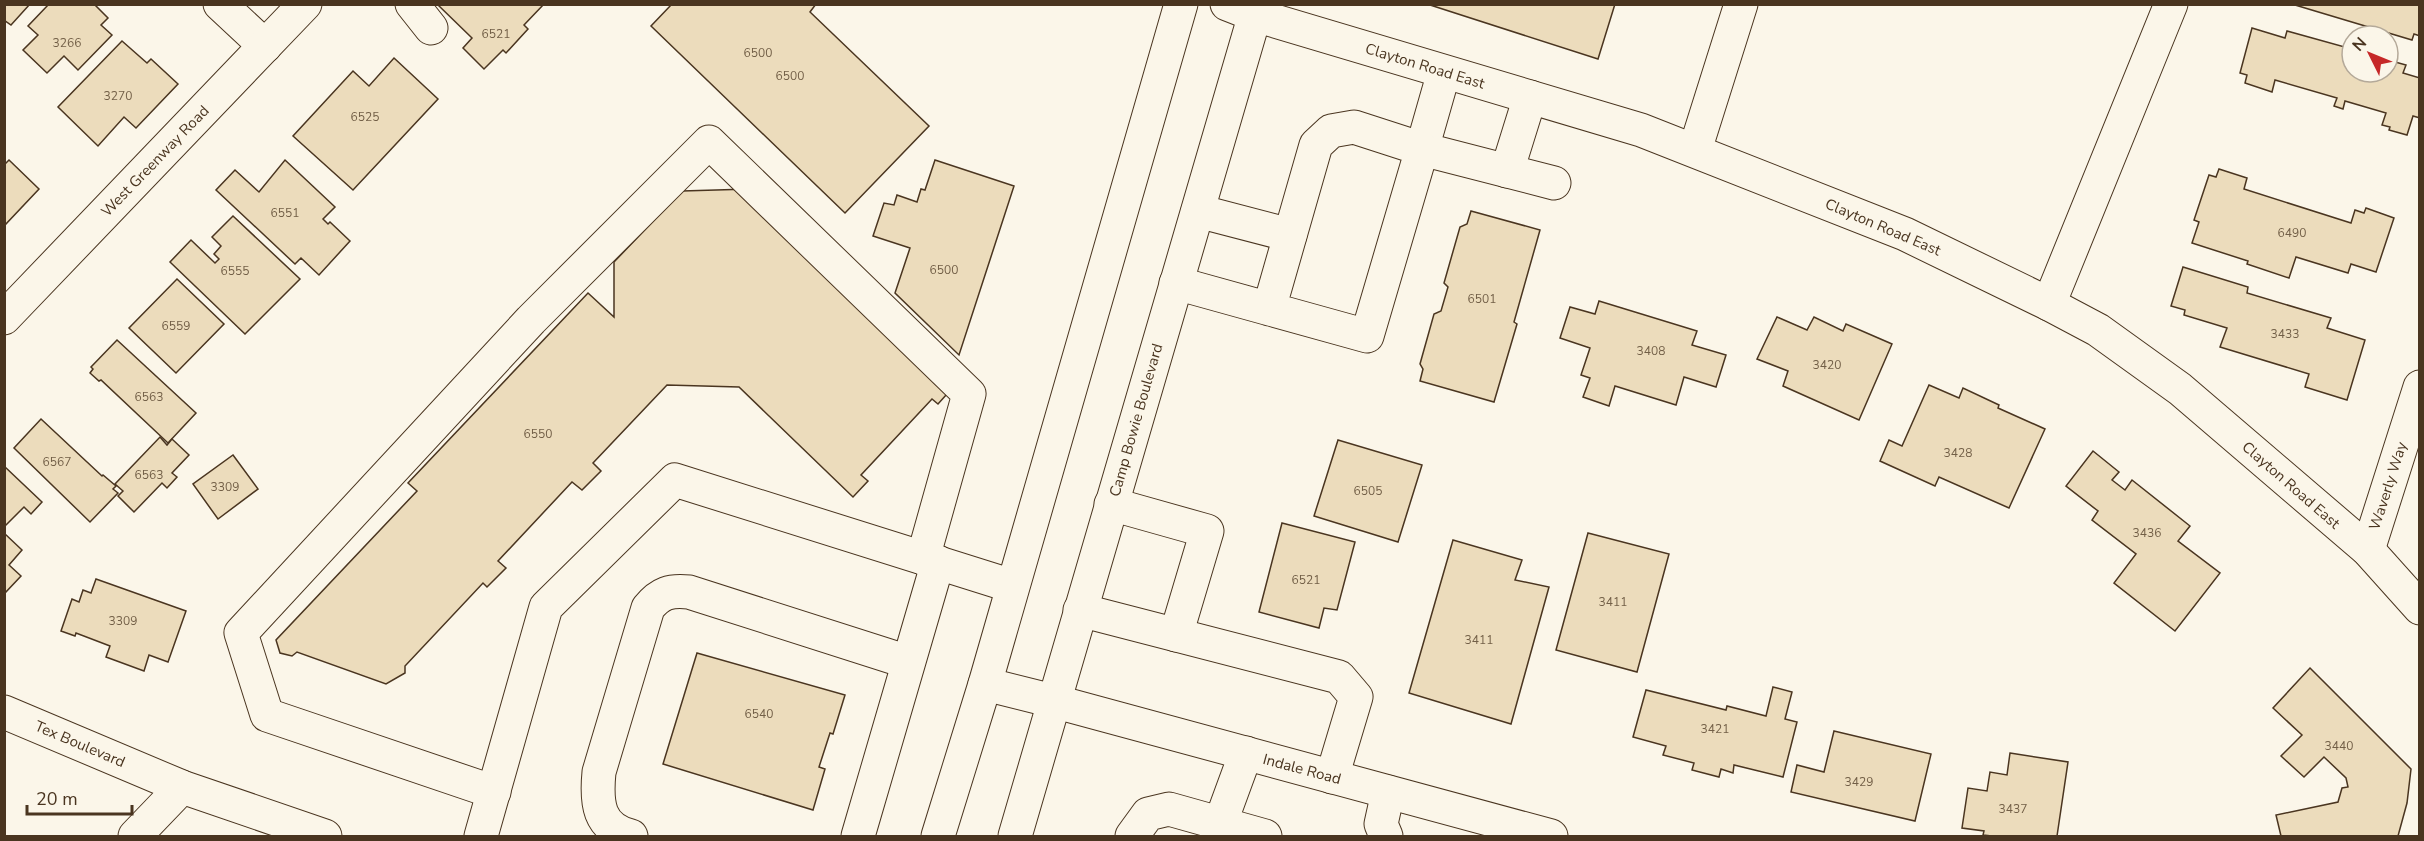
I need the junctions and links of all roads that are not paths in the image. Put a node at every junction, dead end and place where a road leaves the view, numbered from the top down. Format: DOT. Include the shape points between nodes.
graph roads {
  1 [pos="220,4"];
  2 [pos="305,4"];
  3 [pos="1181,4"];
  4 [pos="1742,4"];
  5 [pos="2171,4"];
  6 [pos="1247,8"];
  7 [pos="265,46"];
  8 [pos="1444,72"];
  9 [pos="1530,97"];
  10 [pos="1422,149"];
  11 [pos="1695,150"];
  12 [pos="1507,171"];
  13 [pos="1554,183"];
  14 [pos="1198,211"];
  15 [pos="1290,235"];
  16 [pos="1176,283"];
  17 [pos="2049,304"];
  18 [pos="1269,309"];
  19 [pos="4,318"];
  20 [pos="2420,387"];
  21 [pos="1111,504"];
  22 [pos="2368,550"];
  23 [pos="931,560"];
  24 [pos="1012,586"];
  25 [pos="2420,608"];
  26 [pos="1080,610"];
  27 [pos="1176,635"];
  28 [pos="908,662"];
  29 [pos="985,684"];
  30 [pos="1053,701"];
  31 [pos="4,712"];
  32 [pos="1246,753"];
  33 [pos="1332,777"];
  34 [pos="182,787"];
  35 [pos="494,792"];
  36 [pos="1388,792"];
  37 [pos="1220,824"];
  38 [pos="135,837"];
  39 [pos="325,837"];
  40 [pos="481,837"];
  41 [pos="632,837"];
  42 [pos="858,837"];
  43 [pos="938,837"];
  44 [pos="1015,837"];
  45 [pos="1132,837"];
  46 [pos="1265,837"];
  47 [pos="1386,837"];
  48 [pos="1551,837"];
  1 -- 7 [label="street"];
  2 -- 7 [label="street, West Greenway Road"];
  3 -- 24 [label="street"];
  4 -- 11 [label="street"];
  5 -- 17 [label="street"];
  6 -- 8 [label="street, Clayton Road East"];
  6 -- 14 [label="street, Camp Bowie Boulevard"];
  7 -- 19 [label="street, West Greenway Road"];
  8 -- 9 [label="street, Clayton Road East"];
  8 -- 10 [label="street"];
  9 -- 11 [label="street, Clayton Road East"];
  9 -- 12 [label="street"];
  10 -- 12 [label="street"];
  10 -- 15 [label="street" via="1354,127 1331,131 1316,145"];
  10 -- 18 [label="street" via="1367,336"];
  11 -- 17 [label="street, Clayton Road East" via="1905,234"];
  12 -- 13 [label="street"];
  14 -- 15 [label="street"];
  14 -- 16 [label="street, Camp Bowie Boulevard"];
  15 -- 18 [label="street"];
  16 -- 18 [label="street"];
  16 -- 21 [label="street, Camp Bowie Boulevard"];
  17 -- 22 [label="street, Clayton Road East" via="2098,330 2180,389"];
  20 -- 22 [label="street, Waverly Way"];
  21 -- 26 [label="street, Camp Bowie Boulevard"];
  21 -- 27 [label="street" via="1207,531"];
  22 -- 25 [label="street, Clayton Road East"];
  23 -- 24 [label="street"];
  23 -- 28 [label="street"];
  23 -- 35 [label="street" via="675,480 546,607"];
  23 -- 35 [label="street" via="969,394 709,142 531,320 241,633 267,715"];
  24 -- 29 [label="street"];
  26 -- 27 [label="street"];
  26 -- 30 [label="street, Camp Bowie Boulevard"];
  27 -- 33 [label="street" via="1340,676 1356,696"];
  28 -- 41 [label="street" via="689,592 671,590 657,597 648,608 598,772 597,795 608,826"];
  28 -- 42 [label="street"];
  29 -- 30 [label="street, Indale Road"];
  29 -- 43 [label="street"];
  30 -- 32 [label="street, Indale Road"];
  30 -- 44 [label="street, Camp Bowie Boulevard"];
  31 -- 34 [label="street, Tex Boulevard"];
  32 -- 33 [label="street, Indale Road"];
  32 -- 37 [label="street"];
  33 -- 36 [label="street, Indale Road"];
  34 -- 38 [label="street"];
  34 -- 39 [label="street, Tex Boulevard"];
  35 -- 40 [label="street"];
  36 -- 47 [label="street" via="1381,824"];
  36 -- 48 [label="street, Indale Road"];
  37 -- 45 [label="street" via="1169,809 1148,814"];
  37 -- 46 [label="street"];
}
